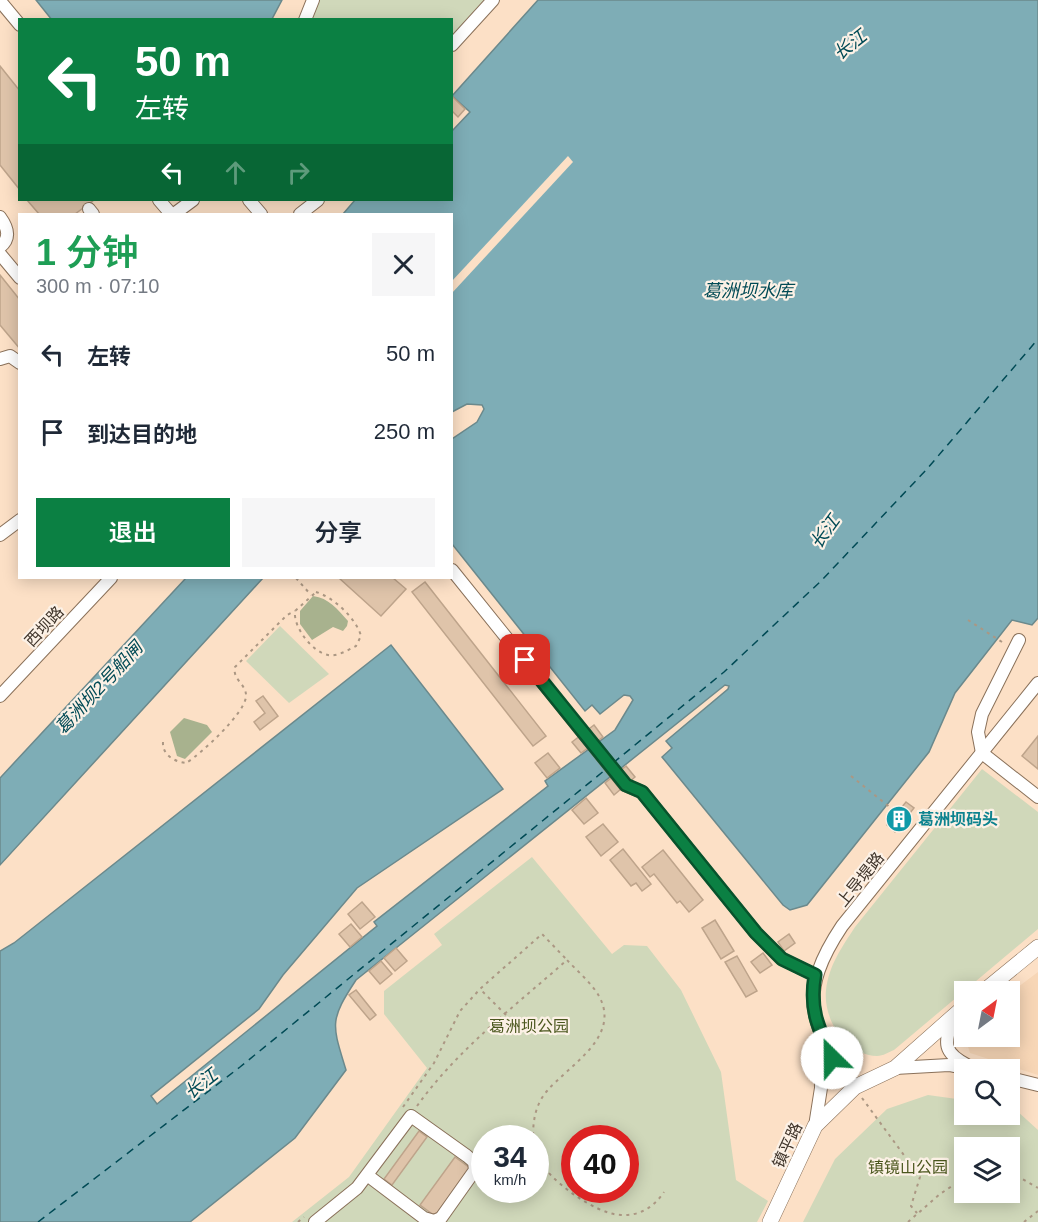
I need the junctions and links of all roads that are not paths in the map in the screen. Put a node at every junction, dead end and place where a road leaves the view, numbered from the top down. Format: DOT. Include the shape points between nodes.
graph roads {
  1 [pos="313,0"];
  2 [pos="493,0"];
  3 [pos="0,1"];
  4 [pos="306,18"];
  5 [pos="18,23"];
  6 [pos="453,44"];
  7 [pos="160,201"];
  8 [pos="192,201"];
  9 [pos="250,201"];
  10 [pos="317,201"];
  11 [pos="171,213"];
  12 [pos="174,213"];
  13 [pos="260,213"];
  14 [pos="301,213"];
  15 [pos="0,218"];
  16 [pos="0,247"];
  17 [pos="0,254"];
  18 [pos="18,276"];
  19 [pos="0,359"];
  20 [pos="18,362"];
  21 [pos="18,522"];
  22 [pos="0,535"];
  23 [pos="453,571"];
  24 [pos="110,579"];
  25 [pos="1019,640"];
  26 [pos="1038,683"];
  27 [pos="0,696"];
  28 [pos="982,753"];
  29 [pos="1038,797"];
  30 [pos="1038,947"];
  31 [pos="815,975"];
  32 [pos="996,981"];
  33 [pos="952,1018"];
  34 [pos="819,1028"];
  35 [pos="956,1059"];
  36 [pos="954,1066"];
  37 [pos="894,1068"];
  38 [pos="1020,1080"];
  39 [pos="1038,1085"];
  40 [pos="855,1087"];
  41 [pos="815,1125"];
  42 [pos="367,1175"];
  43 [pos="311,1218"];
  44 [pos="770,1222"];
  1 -- 4 [label="street"];
  2 -- 6 [label="street"];
  3 -- 5 [label="street"];
  7 -- 11 [label="street"];
  8 -- 12 [label="street"];
  9 -- 13 [label="street"];
  10 -- 14 [label="street"];
  15 -- 16 [label="street" via="8,234"];
  17 -- 18 [label="street"];
  19 -- 20 [label="street" via="10,356"];
  21 -- 22 [label="street"];
  23 -- 31 [label="street" via="628,788 642,792 756,933 782,959"];
  24 -- 27 [label="street, 西坝路"];
  25 -- 28 [label="street" via="982,714 978,732"];
  26 -- 28 [label="street, 上导堤路"];
  28 -- 29 [label="street"];
  28 -- 31 [label="street, 上导堤路" via="842,926"];
  30 -- 32 [label="main road"];
  31 -- 34 [label="street, 上导堤路" via="811,998"];
  33 -- 35 [label="street" via="945,1042"];
  33 -- 37 [label="main road, 镇平路"];
  34 -- 40 [label="street, 上导堤路" via="832,1058"];
  34 -- 41 [label="street" via="821,1088"];
  36 -- 37 [label="street"];
  37 -- 40 [label="main road, 镇平路"];
  38 -- 39 [label="street"];
  40 -- 41 [label="main road, 镇平路"];
  41 -- 44 [label="main road, 镇平路"];
  42 -- 42 [label="street" via="424,1218 434,1221 441,1218 475,1170 474,1162 405,1113"];
  42 -- 43 [label="street" via="357,1188"];
}
